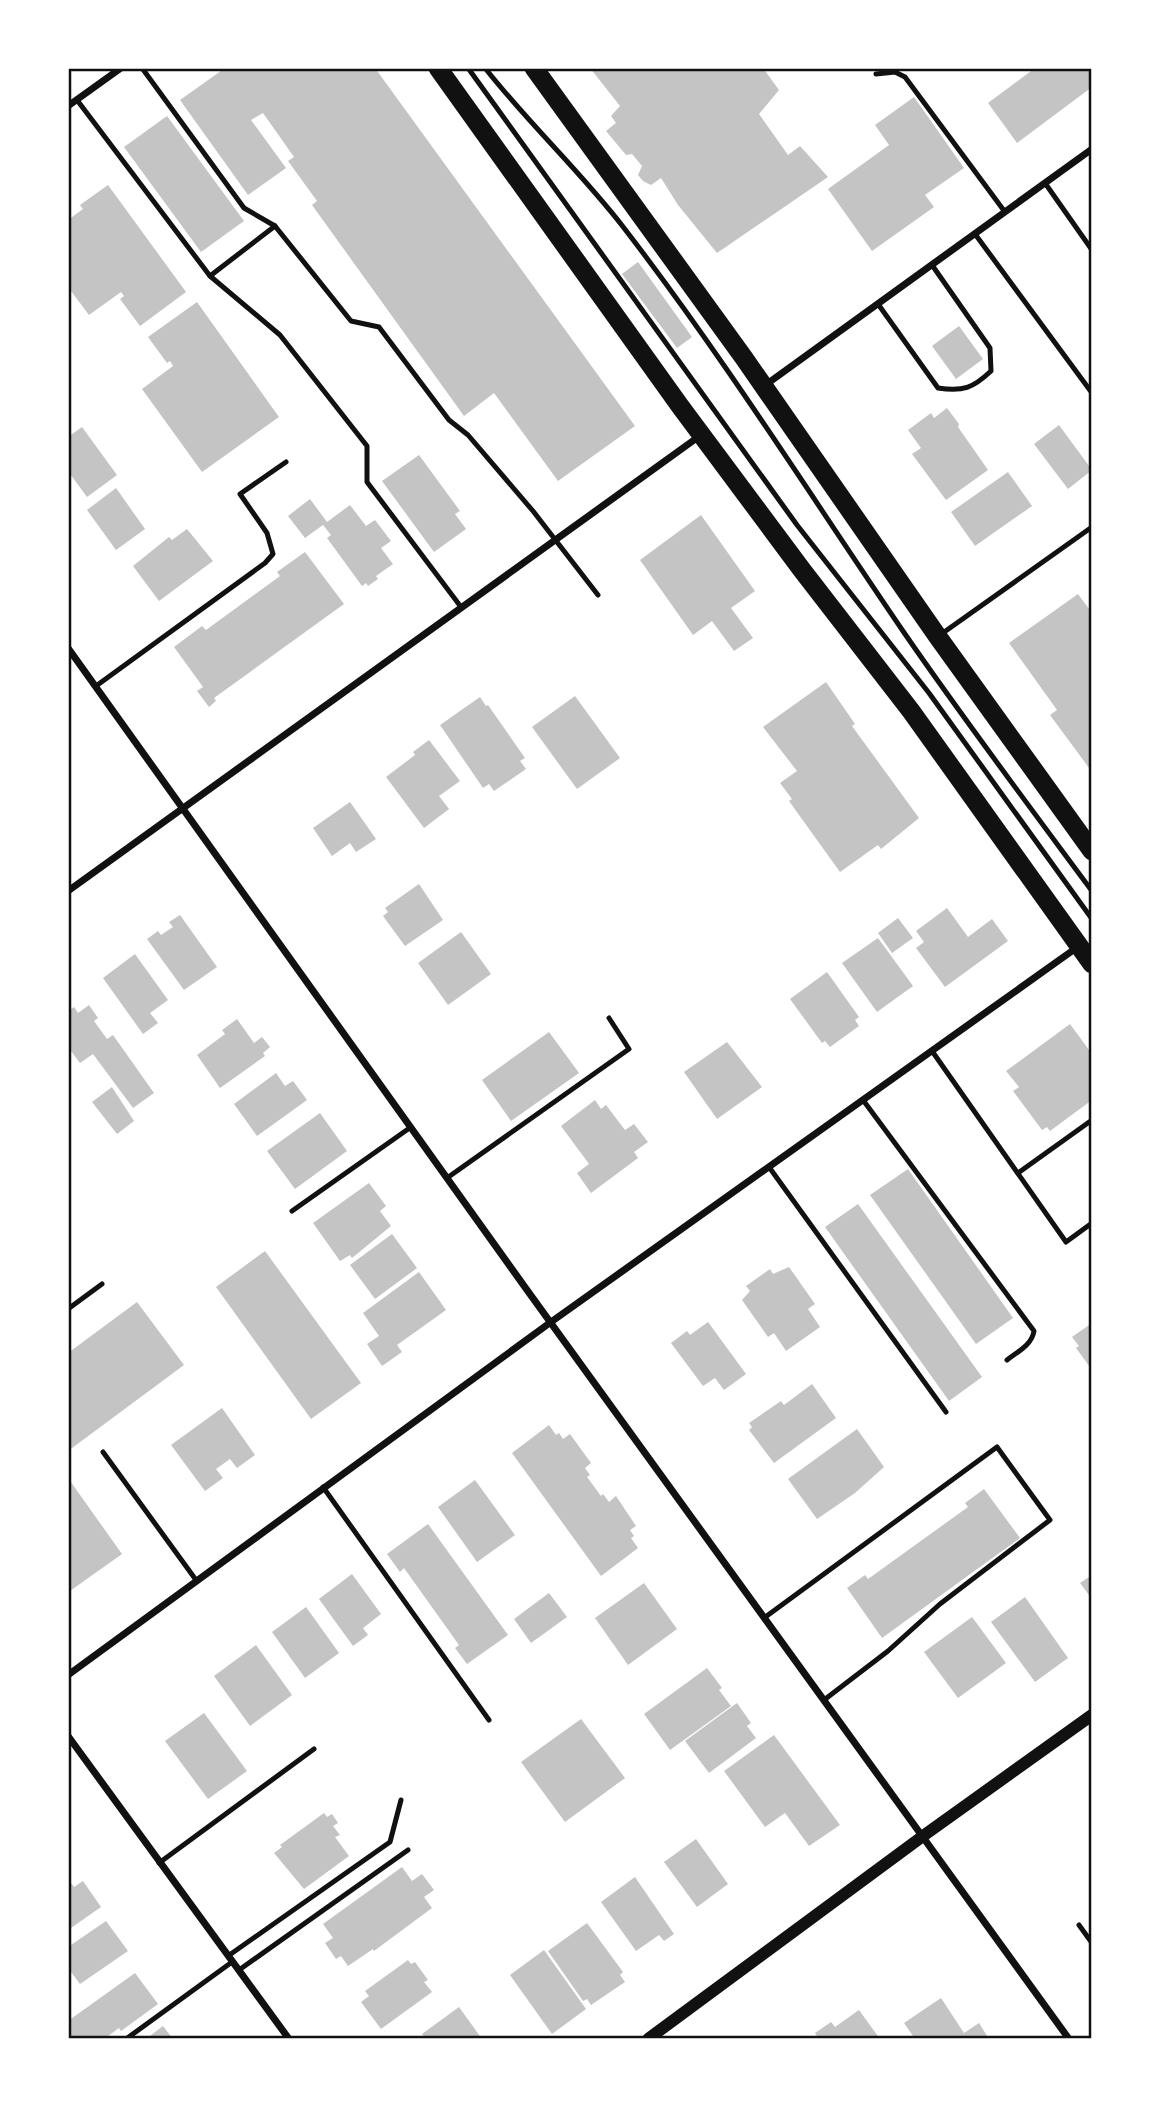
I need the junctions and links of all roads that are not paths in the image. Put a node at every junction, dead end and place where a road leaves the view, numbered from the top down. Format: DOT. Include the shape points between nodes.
graph roads {
  1 [pos="121,68"];
  2 [pos="142,68"];
  3 [pos="438,68"];
  4 [pos="468,68"];
  5 [pos="485,68"];
  6 [pos="534,68"];
  7 [pos="876,74"];
  8 [pos="77,100"];
  9 [pos="68,106"];
  10 [pos="1092,149"];
  11 [pos="1045,183"];
  12 [pos="1006,212"];
  13 [pos="275,226"];
  14 [pos="975,234"];
  15 [pos="1092,250"];
  16 [pos="932,265"];
  17 [pos="210,276"];
  18 [pos="878,304"];
  19 [pos="764,387"];
  20 [pos="1092,393"];
  21 [pos="701,435"];
  22 [pos="286,463"];
  23 [pos="1092,527"];
  24 [pos="556,538"];
  25 [pos="598,595"];
  26 [pos="461,607"];
  27 [pos="937,637"];
  28 [pos="68,648"];
  29 [pos="96,686"];
  30 [pos="184,809"];
  31 [pos="1092,851"];
  32 [pos="68,891"];
  33 [pos="1092,891"];
  34 [pos="1092,919"];
  35 [pos="1080,946"];
  36 [pos="1092,964"];
  37 [pos="609,1018"];
  38 [pos="932,1051"];
  39 [pos="863,1100"];
  40 [pos="1092,1120"];
  41 [pos="411,1127"];
  42 [pos="769,1167"];
  43 [pos="1018,1173"];
  44 [pos="447,1178"];
  45 [pos="292,1211"];
  46 [pos="1092,1223"];
  47 [pos="102,1284"];
  48 [pos="68,1309"];
  49 [pos="551,1322"];
  50 [pos="1007,1360"];
  51 [pos="946,1412"];
  52 [pos="103,1452"];
  53 [pos="323,1487"];
  54 [pos="196,1580"];
  55 [pos="764,1618"];
  56 [pos="68,1675"];
  57 [pos="824,1700"];
  58 [pos="1092,1715"];
  59 [pos="489,1720"];
  60 [pos="68,1736"];
  61 [pos="314,1749"];
  62 [pos="401,1800"];
  63 [pos="923,1836"];
  64 [pos="408,1850"];
  65 [pos="159,1863"];
  66 [pos="1079,1926"];
  67 [pos="1092,1943"];
  68 [pos="230,1959"];
  69 [pos="239,1970"];
  70 [pos="126,2039"];
  71 [pos="289,2039"];
  72 [pos="648,2039"];
  73 [pos="1069,2039"];
  1 -- 8 [label="street"];
  2 -- 13 [label="lane" via="244,208"];
  3 -- 21 [label="highway"];
  4 -- 34 [label="lane" via="797,525 921,682"];
  5 -- 33 [label="lane" via="642,251 746,396 906,635"];
  6 -- 19 [label="highway"];
  7 -- 12 [label="lane" via="895,72 905,77"];
  8 -- 9 [label="street"];
  8 -- 17 [label="lane"];
  10 -- 11 [label="street"];
  11 -- 12 [label="street"];
  11 -- 15 [label="lane"];
  12 -- 14 [label="street"];
  13 -- 17 [label="lane"];
  13 -- 24 [label="lane" via="351,321 379,327 449,420 468,435"];
  14 -- 16 [label="street"];
  14 -- 20 [label="lane"];
  16 -- 18 [label="street"];
  16 -- 18 [label="lane" via="990,348 991,371 975,387 938,388"];
  17 -- 26 [label="lane" via="280,335 368,446 367,482"];
  18 -- 19 [label="street"];
  19 -- 27 [label="highway"];
  21 -- 24 [label="street"];
  21 -- 35 [label="highway" via="911,711"];
  22 -- 29 [label="lane" via="240,494 267,533 273,554"];
  23 -- 27 [label="lane"];
  24 -- 25 [label="lane"];
  24 -- 26 [label="street"];
  26 -- 30 [label="street"];
  27 -- 31 [label="highway"];
  28 -- 29 [label="street"];
  29 -- 30 [label="street"];
  30 -- 32 [label="street"];
  30 -- 41 [label="street"];
  35 -- 36 [label="highway"];
  35 -- 38 [label="street"];
  37 -- 44 [label="lane" via="629,1049"];
  38 -- 39 [label="street"];
  38 -- 43 [label="lane"];
  39 -- 42 [label="street"];
  39 -- 50 [label="lane" via="1034,1331 1028,1344"];
  40 -- 43 [label="lane"];
  41 -- 44 [label="street"];
  41 -- 45 [label="lane"];
  42 -- 49 [label="street"];
  42 -- 51 [label="lane"];
  43 -- 46 [label="lane" via="1066,1242"];
  44 -- 49 [label="street"];
  47 -- 48 [label="lane"];
  49 -- 53 [label="street"];
  49 -- 55 [label="street"];
  52 -- 54 [label="lane"];
  53 -- 54 [label="street"];
  53 -- 59 [label="lane"];
  54 -- 56 [label="street"];
  55 -- 57 [label="street"];
  55 -- 57 [label="lane" via="997,1447 1013,1468 1051,1520"];
  57 -- 63 [label="street"];
  58 -- 63 [label="street"];
  60 -- 65 [label="street"];
  61 -- 65 [label="lane"];
  62 -- 68 [label="lane" via="390,1842"];
  63 -- 72 [label="street"];
  63 -- 73 [label="street"];
  64 -- 69 [label="lane"];
  65 -- 68 [label="street"];
  66 -- 67 [label="lane"];
  68 -- 69 [label="street"];
  68 -- 70 [label="lane"];
  69 -- 71 [label="street"];
}
